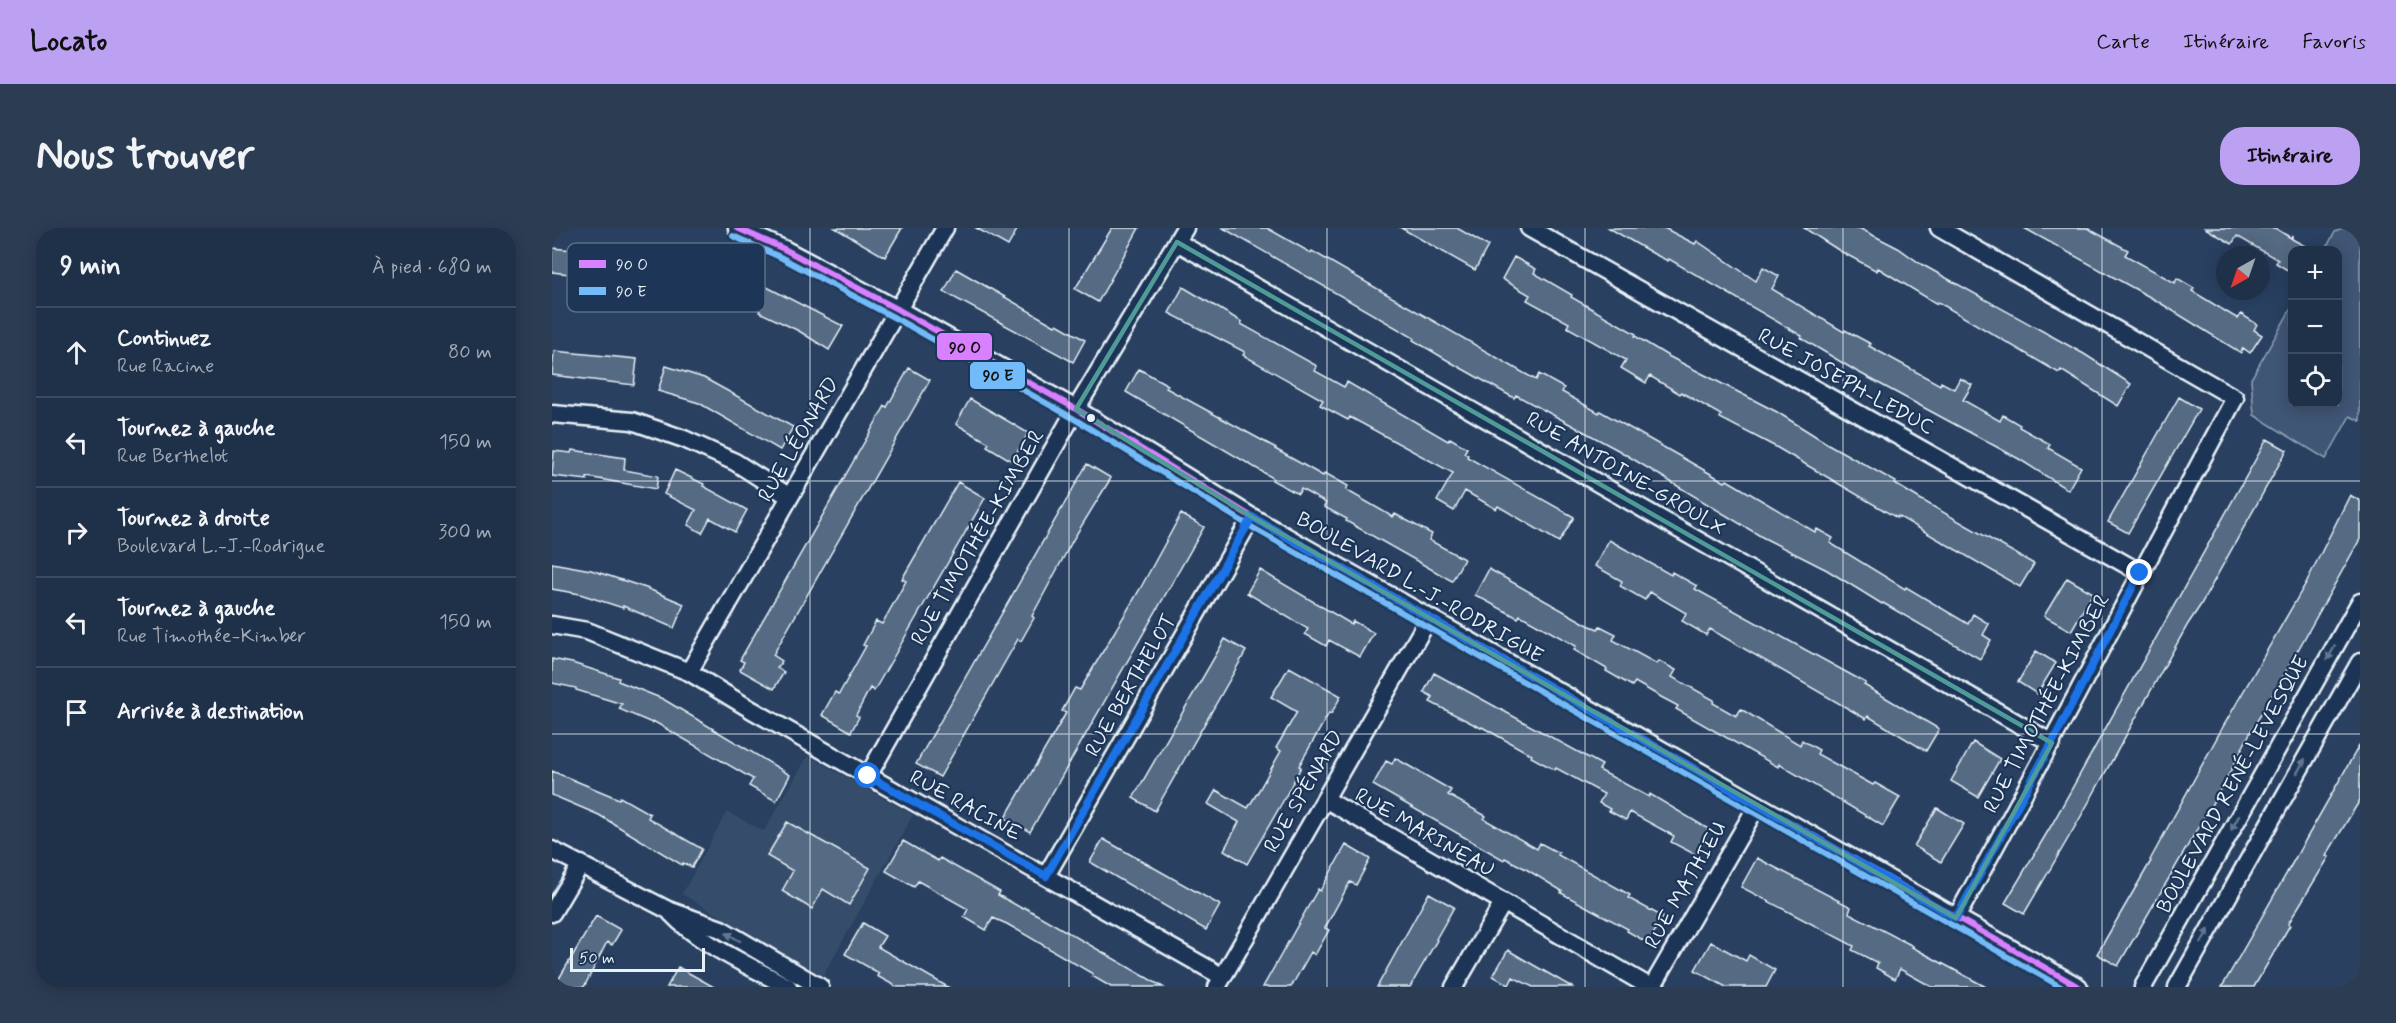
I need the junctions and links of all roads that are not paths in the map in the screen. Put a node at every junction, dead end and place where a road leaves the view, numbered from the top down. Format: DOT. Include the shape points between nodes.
graph roads {
  1 [pos="737,228"];
  2 [pos="945,228"];
  3 [pos="1530,228"];
  4 [pos="1939,228"];
  5 [pos="1181,235"];
  6 [pos="898,310"];
  7 [pos="1076,409"];
  8 [pos="552,414"];
  9 [pos="790,497"];
  10 [pos="1252,517"];
  11 [pos="2140,573"];
  12 [pos="2360,602"];
  13 [pos="1429,618"];
  14 [pos="552,625"];
  15 [pos="2360,662"];
  16 [pos="689,672"];
  17 [pos="2052,743"];
  18 [pos="868,776"];
  19 [pos="1325,799"];
  20 [pos="1757,806"];
  21 [pos="552,850"];
  22 [pos="581,864"];
  23 [pos="1046,876"];
  24 [pos="1503,903"];
  25 [pos="552,913"];
  26 [pos="1956,918"];
  27 [pos="762,972"];
  28 [pos="1220,982"];
  29 [pos="788,987"];
  30 [pos="820,987"];
  31 [pos="1454,987"];
  32 [pos="1651,987"];
  33 [pos="2079,987"];
  34 [pos="2143,987"];
  35 [pos="2177,987"];
  1 -- 6 [label="street, BOULEVARD L.-J.-RODRIGUE"];
  2 -- 6 [label="street, RUE LÉONARD"];
  3 -- 11 [label="street, RUE JOSEPH-LEDUC"];
  4 -- 11 [label="street, RUE TIMOTHÉE-KIMBER" via="2235,398"];
  5 -- 7 [label="street, RUE TIMOTHÉE-KIMBER"];
  5 -- 17 [label="street, RUE ANTOINE-GROULX"];
  6 -- 7 [label="street, BOULEVARD L.-J.-RODRIGUE"];
  6 -- 9 [label="street, RUE LÉONARD"];
  7 -- 10 [label="street, BOULEVARD L.-J.-RODRIGUE"];
  7 -- 18 [label="street, RUE TIMOTHÉE-KIMBER"];
  8 -- 9 [label="street" via="632,421 684,439 735,462"];
  9 -- 16 [label="street, RUE LÉONARD"];
  10 -- 13 [label="street, BOULEVARD L.-J.-RODRIGUE"];
  10 -- 23 [label="street, RUE BERTHELOT"];
  11 -- 17 [label="street, RUE TIMOTHÉE-KIMBER"];
  12 -- 34 [label="street, BOULEVARD RENÉ-LEVESQUE, one-way"];
  13 -- 19 [label="street, RUE SPÉNARD"];
  13 -- 20 [label="street, BOULEVARD L.-J.-RODRIGUE"];
  14 -- 16 [label="street, RUE RACINE" via="587,631"];
  35 -- 15 [label="street, one-way"];
  16 -- 18 [label="street, RUE RACINE"];
  17 -- 26 [label="street, RUE TIMOTHÉE-KIMBER"];
  18 -- 23 [label="street, RUE RACINE"];
  19 -- 24 [label="street, RUE MARINEAU"];
  19 -- 28 [label="street, RUE SPÉNARD"];
  20 -- 26 [label="street, BOULEVARD L.-J.-RODRIGUE"];
  20 -- 32 [label="street, RUE MATHIEU"];
  21 -- 22 [label="street"];
  22 -- 25 [label="street"];
  22 -- 27 [label="street" via="668,910 694,933"];
  23 -- 28 [label="street, RUE RACINE"];
  24 -- 31 [label="street, RUE MARINEAU"];
  24 -- 32 [label="street, RUE MARINEAU"];
  26 -- 33 [label="street, BOULEVARD L.-J.-RODRIGUE"];
  27 -- 29 [label="street"];
  27 -- 30 [label="street"];
}
